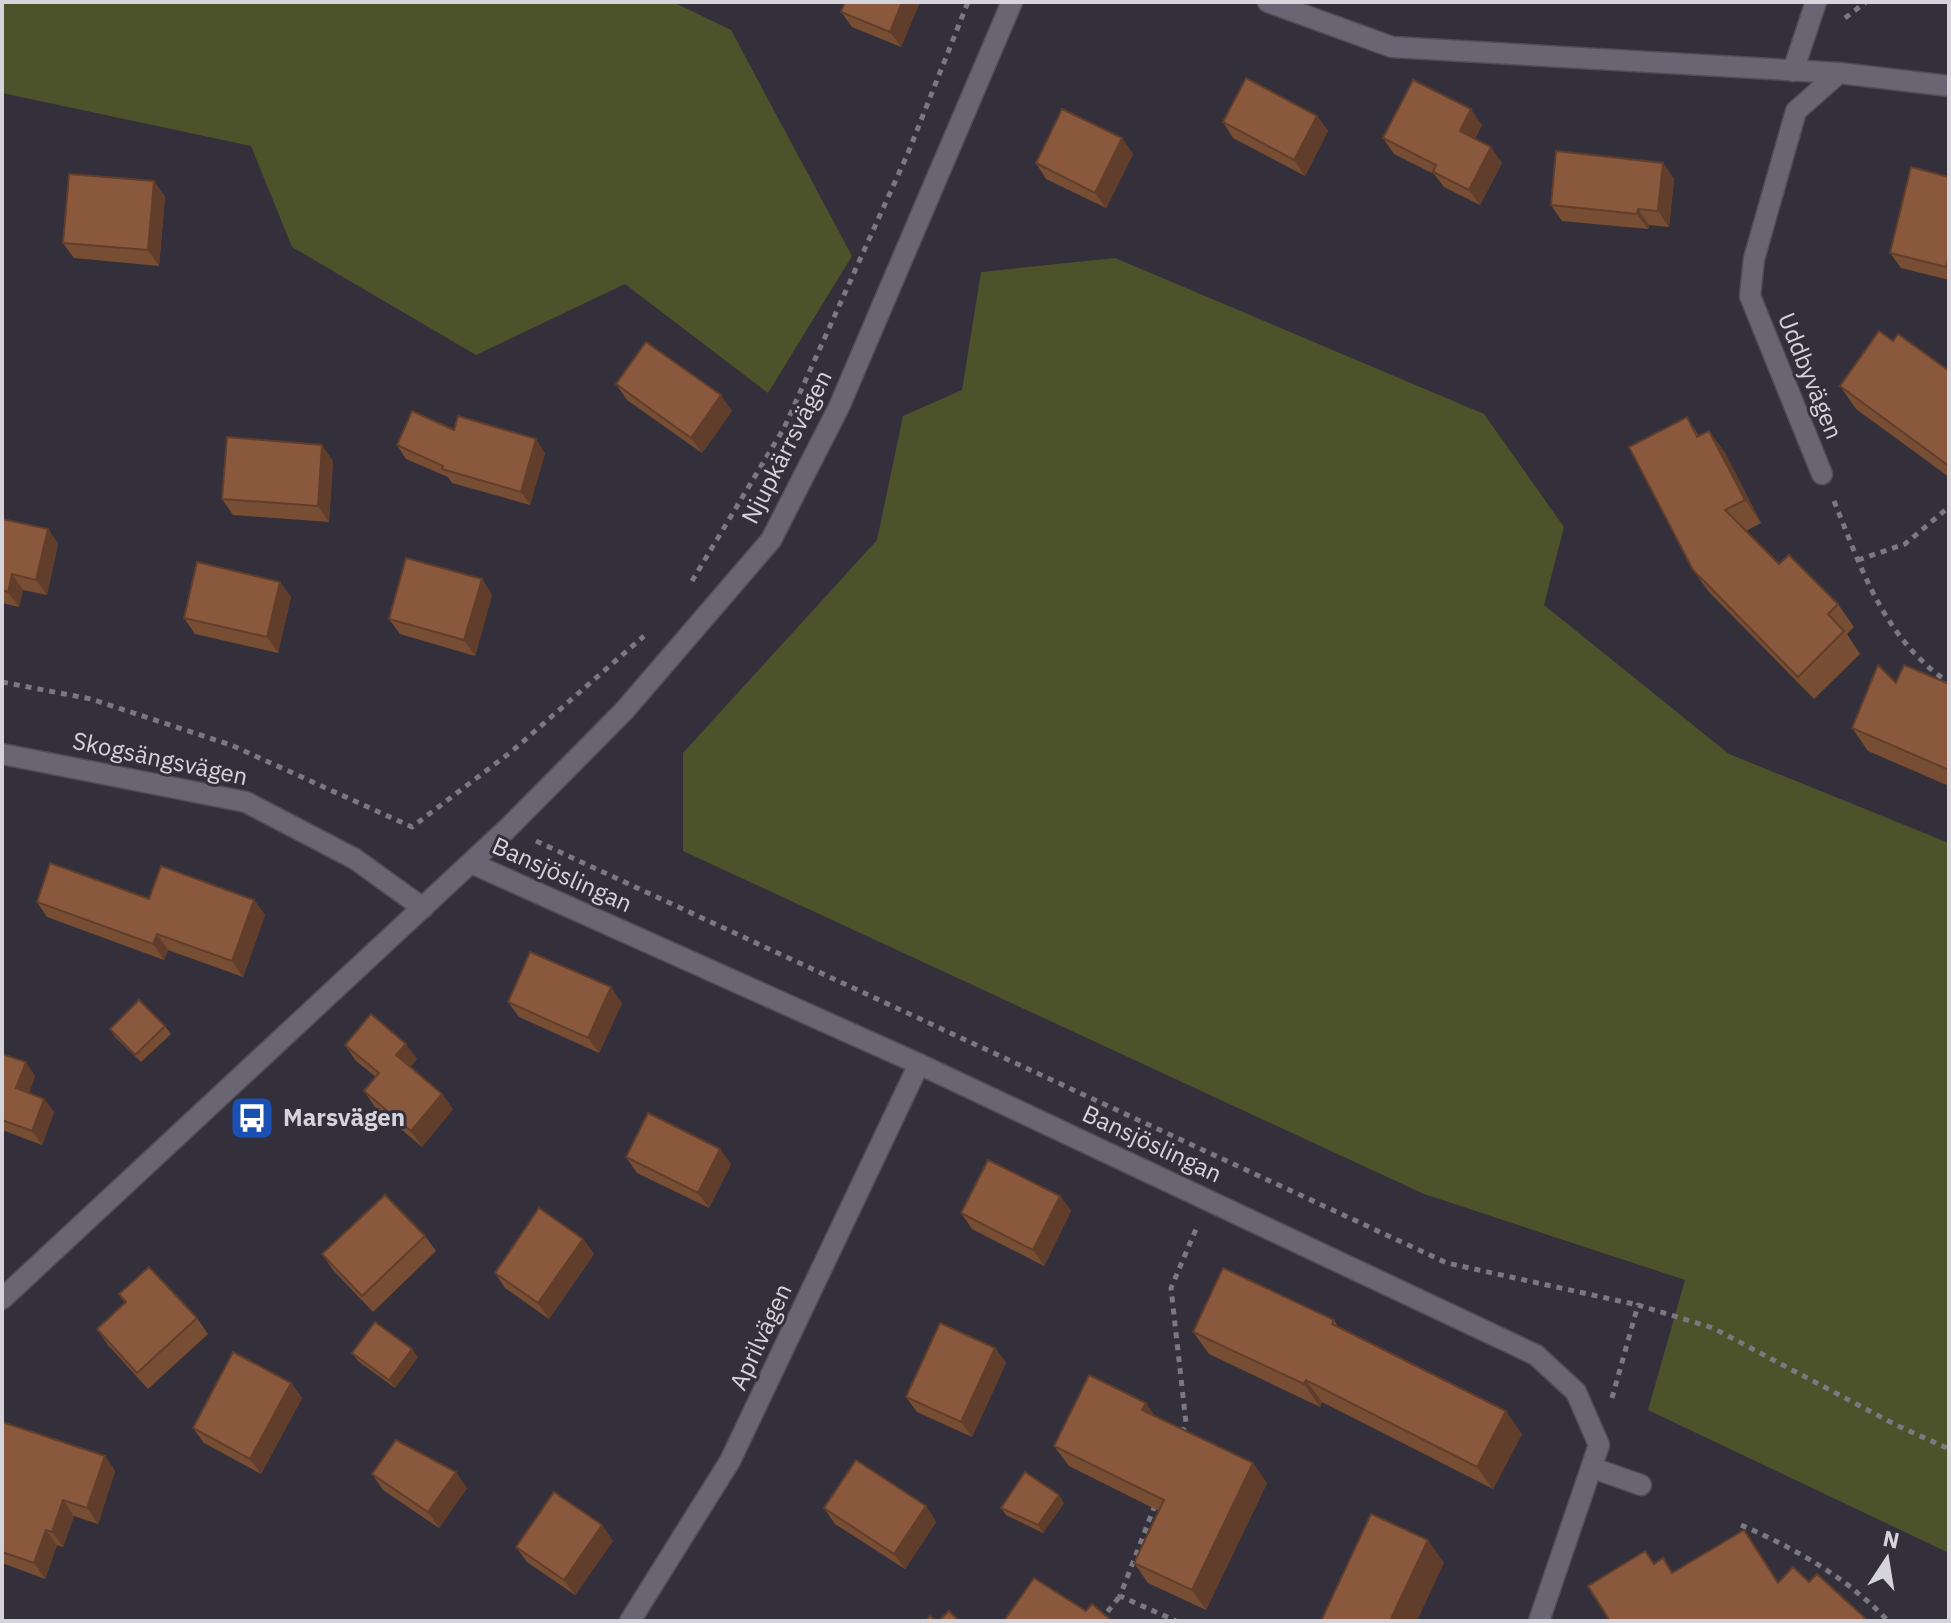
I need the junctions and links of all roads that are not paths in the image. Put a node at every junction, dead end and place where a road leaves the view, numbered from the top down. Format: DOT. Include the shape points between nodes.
graph roads {
  1 [pos="1012,2"];
  2 [pos="1268,2"];
  3 [pos="1816,2"];
  4 [pos="1793,71"];
  5 [pos="1839,73"];
  6 [pos="1949,86"];
  7 [pos="1822,474"];
  8 [pos="2,754"];
  9 [pos="471,863"];
  10 [pos="423,908"];
  11 [pos="919,1064"];
  12 [pos="2,1299"];
  13 [pos="1593,1468"];
  14 [pos="1641,1485"];
  15 [pos="630,1621"];
  16 [pos="1539,1621"];
  1 -- 9 [label="street, Njupkärrsvägen" via="839,407 771,540 624,711"];
  2 -- 4 [label="street" via="1392,47"];
  3 -- 4 [label="street"];
  4 -- 5 [label="street"];
  5 -- 6 [label="street"];
  5 -- 7 [label="street, Uddbyvägen" via="1796,111 1754,259 1750,296"];
  8 -- 10 [label="street, Skogsängsvägen" via="246,802 355,859"];
  9 -- 10 [label="street, Njupkärrsvägen"];
  9 -- 11 [label="street, Bansjöslingan"];
  10 -- 12 [label="street"];
  11 -- 13 [label="street, Bansjöslingan" via="1536,1355 1576,1392 1599,1445"];
  11 -- 15 [label="street, Aprilvägen" via="730,1461"];
  13 -- 14 [label="street"];
  13 -- 16 [label="street"];
}
